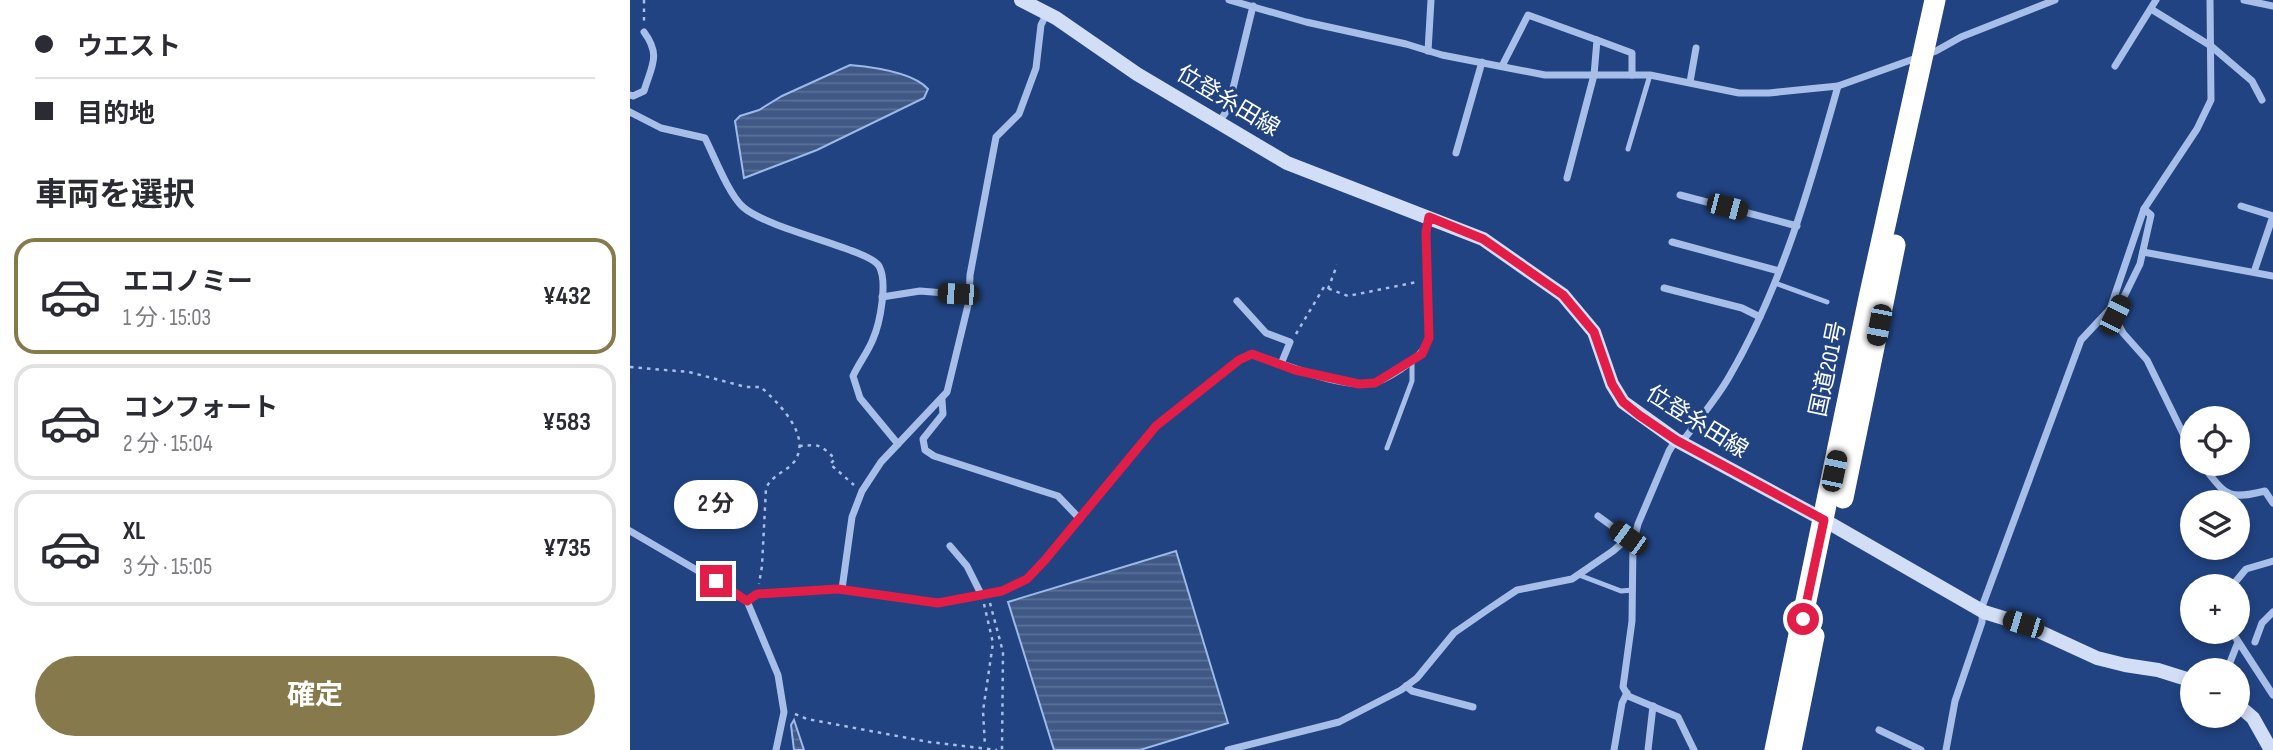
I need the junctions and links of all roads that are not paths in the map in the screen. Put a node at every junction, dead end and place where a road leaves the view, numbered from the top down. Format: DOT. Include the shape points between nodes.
graph roads {
  1 [pos="1021,0"];
  2 [pos="1229,0"];
  3 [pos="1431,0"];
  4 [pos="1935,0"];
  5 [pos="1948,0"];
  6 [pos="2055,0"];
  7 [pos="2156,0"];
  8 [pos="2210,0"];
  9 [pos="2244,0"];
  10 [pos="1253,6"];
  11 [pos="2273,6"];
  12 [pos="2151,9"];
  13 [pos="1047,13"];
  14 [pos="644,32"];
  15 [pos="1597,40"];
  16 [pos="2211,46"];
  17 [pos="1696,48"];
  18 [pos="1428,51"];
  19 [pos="1929,53"];
  20 [pos="1482,62"];
  21 [pos="1502,66"];
  22 [pos="2115,66"];
  23 [pos="1594,75"];
  24 [pos="1632,75"];
  25 [pos="1650,75"];
  26 [pos="1690,82"];
  27 [pos="1838,86"];
  28 [pos="630,95"];
  29 [pos="2262,100"];
  30 [pos="630,112"];
  31 [pos="1219,122"];
  32 [pos="1628,149"];
  33 [pos="1455,153"];
  34 [pos="1567,178"];
  35 [pos="1680,195"];
  36 [pos="2241,206"];
  37 [pos="2144,209"];
  38 [pos="1429,217"];
  39 [pos="1797,226"];
  40 [pos="1672,242"];
  41 [pos="2143,252"];
  42 [pos="1779,271"];
  43 [pos="2253,272"];
  44 [pos="2273,276"];
  45 [pos="1775,283"];
  46 [pos="1664,288"];
  47 [pos="969,295"];
  48 [pos="882,297"];
  49 [pos="1237,301"];
  50 [pos="1827,302"];
  51 [pos="2113,312"];
  52 [pos="1760,317"];
  53 [pos="1412,361"];
  54 [pos="1281,364"];
  55 [pos="942,400"];
  56 [pos="2180,427"];
  57 [pos="1676,440"];
  58 [pos="898,444"];
  59 [pos="1387,447"];
  60 [pos="2211,476"];
  61 [pos="2273,503"];
  62 [pos="1598,516"];
  63 [pos="1080,519"];
  64 [pos="1830,524"];
  65 [pos="630,531"];
  66 [pos="1631,537"];
  67 [pos="950,546"];
  68 [pos="2273,561"];
  69 [pos="2242,574"];
  70 [pos="1579,575"];
  71 [pos="842,589"];
  72 [pos="1633,590"];
  73 [pos="984,594"];
  74 [pos="747,601"];
  75 [pos="1984,612"];
  76 [pos="2273,612"];
  77 [pos="2255,642"];
  78 [pos="2239,644"];
  79 [pos="2180,677"];
  80 [pos="1406,686"];
  81 [pos="1627,693"];
  82 [pos="2273,695"];
  83 [pos="1653,706"];
  84 [pos="1473,707"];
  85 [pos="2250,715"];
  86 [pos="1880,730"];
  87 [pos="776,750"];
  88 [pos="1228,750"];
  89 [pos="1614,750"];
  90 [pos="1648,750"];
  91 [pos="1693,750"];
  92 [pos="1775,750"];
  93 [pos="1791,750"];
  94 [pos="1921,750"];
  95 [pos="1946,750"];
  96 [pos="2271,750"];
  1 -- 13 [label="main road, 位登糸田線"];
  2 -- 10 [label="street"];
  3 -- 18 [label="street"];
  4 -- 19 [label="highway, 国道201号"];
  5 -- 19 [label="highway, 国道201号"];
  6 -- 19 [label="street"];
  7 -- 12 [label="street"];
  8 -- 16 [label="street"];
  9 -- 11 [label="street"];
  10 -- 18 [label="street"];
  10 -- 31 [label="street" via="1228,109"];
  12 -- 16 [label="street"];
  12 -- 22 [label="street"];
  13 -- 31 [label="main road, 位登糸田線"];
  13 -- 47 [label="street" via="1041,26 1037,68 1019,114 996,137"];
  14 -- 28 [label="street" via="654,45 655,56 644,90"];
  15 -- 21 [label="street" via="1528,15"];
  15 -- 23 [label="street"];
  15 -- 24 [label="street" via="1632,53"];
  16 -- 29 [label="street" via="2252,81"];
  16 -- 37 [label="street" via="2211,100"];
  17 -- 26 [label="street"];
  18 -- 20 [label="street"];
  19 -- 27 [label="street"];
  19 -- 64 [label="highway, 国道201号"];
  20 -- 21 [label="street"];
  20 -- 33 [label="street"];
  21 -- 23 [label="street" via="1545,75"];
  23 -- 24 [label="street"];
  23 -- 34 [label="street"];
  24 -- 25 [label="street"];
  25 -- 26 [label="street"];
  25 -- 32 [label="lane"];
  26 -- 27 [label="street" via="1739,93"];
  27 -- 39 [label="street"];
  30 -- 48 [label="street" via="662,128 705,138 735,199 756,216 878,264"];
  31 -- 38 [label="main road, 位登糸田線" via="1287,163"];
  35 -- 39 [label="street"];
  36 -- 43 [label="street" via="2273,216"];
  37 -- 41 [label="street" via="2151,215"];
  37 -- 51 [label="street"];
  38 -- 53 [label="street" via="1429,338 1422,354"];
  38 -- 57 [label="main road, 位登糸田線" via="1483,239 1563,295 1594,332 1623,402"];
  39 -- 42 [label="street"];
  40 -- 42 [label="street"];
  41 -- 43 [label="street"];
  41 -- 51 [label="street"];
  42 -- 45 [label="street"];
  43 -- 44 [label="street"];
  45 -- 50 [label="lane"];
  45 -- 52 [label="street"];
  46 -- 52 [label="street"];
  47 -- 48 [label="street" via="920,291"];
  47 -- 55 [label="street" via="955,368"];
  48 -- 58 [label="street" via="875,336 853,376 860,398"];
  49 -- 54 [label="street" via="1266,334 1290,342"];
  51 -- 56 [label="street" via="2123,333 2147,359"];
  51 -- 75 [label="street" via="2081,340 1999,558"];
  52 -- 57 [label="street" via="1728,378 1685,438"];
  53 -- 54 [label="street" via="1375,383 1359,384"];
  53 -- 59 [label="lane" via="1412,381"];
  54 -- 63 [label="street" via="1252,354 1229,367 1156,426"];
  55 -- 58 [label="street"];
  55 -- 63 [label="street" via="943,414 923,439 925,450 1058,496"];
  57 -- 64 [label="main road, 位登糸田線"];
  57 -- 66 [label="street"];
  58 -- 71 [label="street" via="862,491 852,517"];
  60 -- 61 [label="street" via="2225,493 2239,497 2265,491"];
  62 -- 66 [label="street"];
  63 -- 73 [label="street" via="1027,579"];
  64 -- 75 [label="main road, 位登糸田線"];
  64 -- 92 [label="highway, 国道201号"];
  64 -- 93 [label="highway, 国道201号"];
  65 -- 74 [label="street"];
  66 -- 70 [label="street"];
  66 -- 72 [label="street"];
  67 -- 73 [label="street"];
  68 -- 69 [label="street"];
  70 -- 72 [label="lane"];
  70 -- 80 [label="street" via="1517,590 1454,633"];
  71 -- 73 [label="street" via="938,603"];
  71 -- 74 [label="street" via="757,594"];
  72 -- 81 [label="street" via="1623,687"];
  74 -- 87 [label="street" via="778,676 784,712"];
  75 -- 79 [label="main road, 位登糸田線" via="2023,624 2097,658"];
  75 -- 95 [label="street" via="1955,701"];
  76 -- 77 [label="street" via="2262,623"];
  78 -- 82 [label="street"];
  80 -- 84 [label="street"];
  80 -- 88 [label="street" via="1339,722"];
  81 -- 83 [label="street"];
  81 -- 89 [label="street"];
  83 -- 90 [label="street"];
  83 -- 91 [label="street" via="1678,717"];
  85 -- 96 [label="main road"];
  86 -- 94 [label="street"];
}
